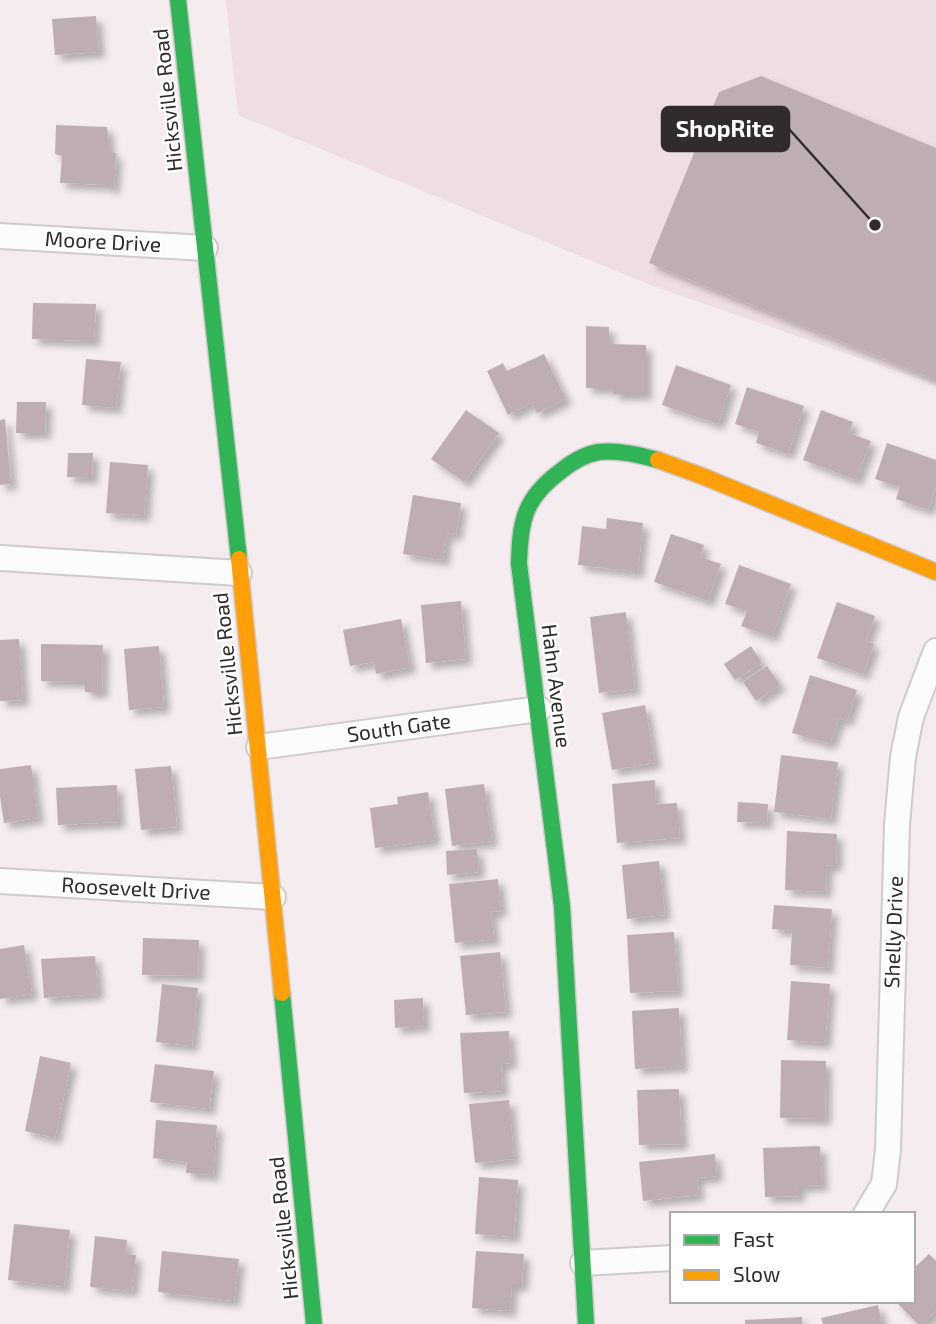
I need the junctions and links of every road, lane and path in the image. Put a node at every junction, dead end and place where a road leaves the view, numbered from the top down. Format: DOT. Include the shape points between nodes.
graph roads {
  1 [pos="178,0"];
  2 [pos="0,236"];
  3 [pos="205,248"];
  4 [pos="0,558"];
  5 [pos="936,572"];
  6 [pos="239,573"];
  7 [pos="936,651"];
  8 [pos="539,709"];
  9 [pos="258,747"];
  10 [pos="0,881"];
  11 [pos="272,897"];
  12 [pos="867,1212"];
  13 [pos="670,1258"];
  14 [pos="583,1263"];
  15 [pos="314,1324"];
  16 [pos="586,1324"];
  1 -- 3 [label="main road, Hicksville Road"];
  2 -- 3 [label="street, Moore Drive"];
  3 -- 6 [label="main road, Hicksville Road"];
  4 -- 6 [label="street"];
  5 -- 8 [label="main road, Hahn Avenue" via="638,454 602,452 577,458 542,483 530,499 519,530 519,564"];
  6 -- 9 [label="main road, Hicksville Road"];
  7 -- 12 [label="street, Shelly Drive" via="911,717 903,757 888,1150 884,1184"];
  8 -- 9 [label="street, South Gate"];
  8 -- 14 [label="main road, Hahn Avenue" via="562,906"];
  9 -- 11 [label="main road, Hicksville Road"];
  10 -- 11 [label="street, Roosevelt Drive"];
  11 -- 15 [label="main road, Hicksville Road"];
  13 -- 14 [label="street"];
  14 -- 16 [label="main road, Hahn Avenue"];
}
